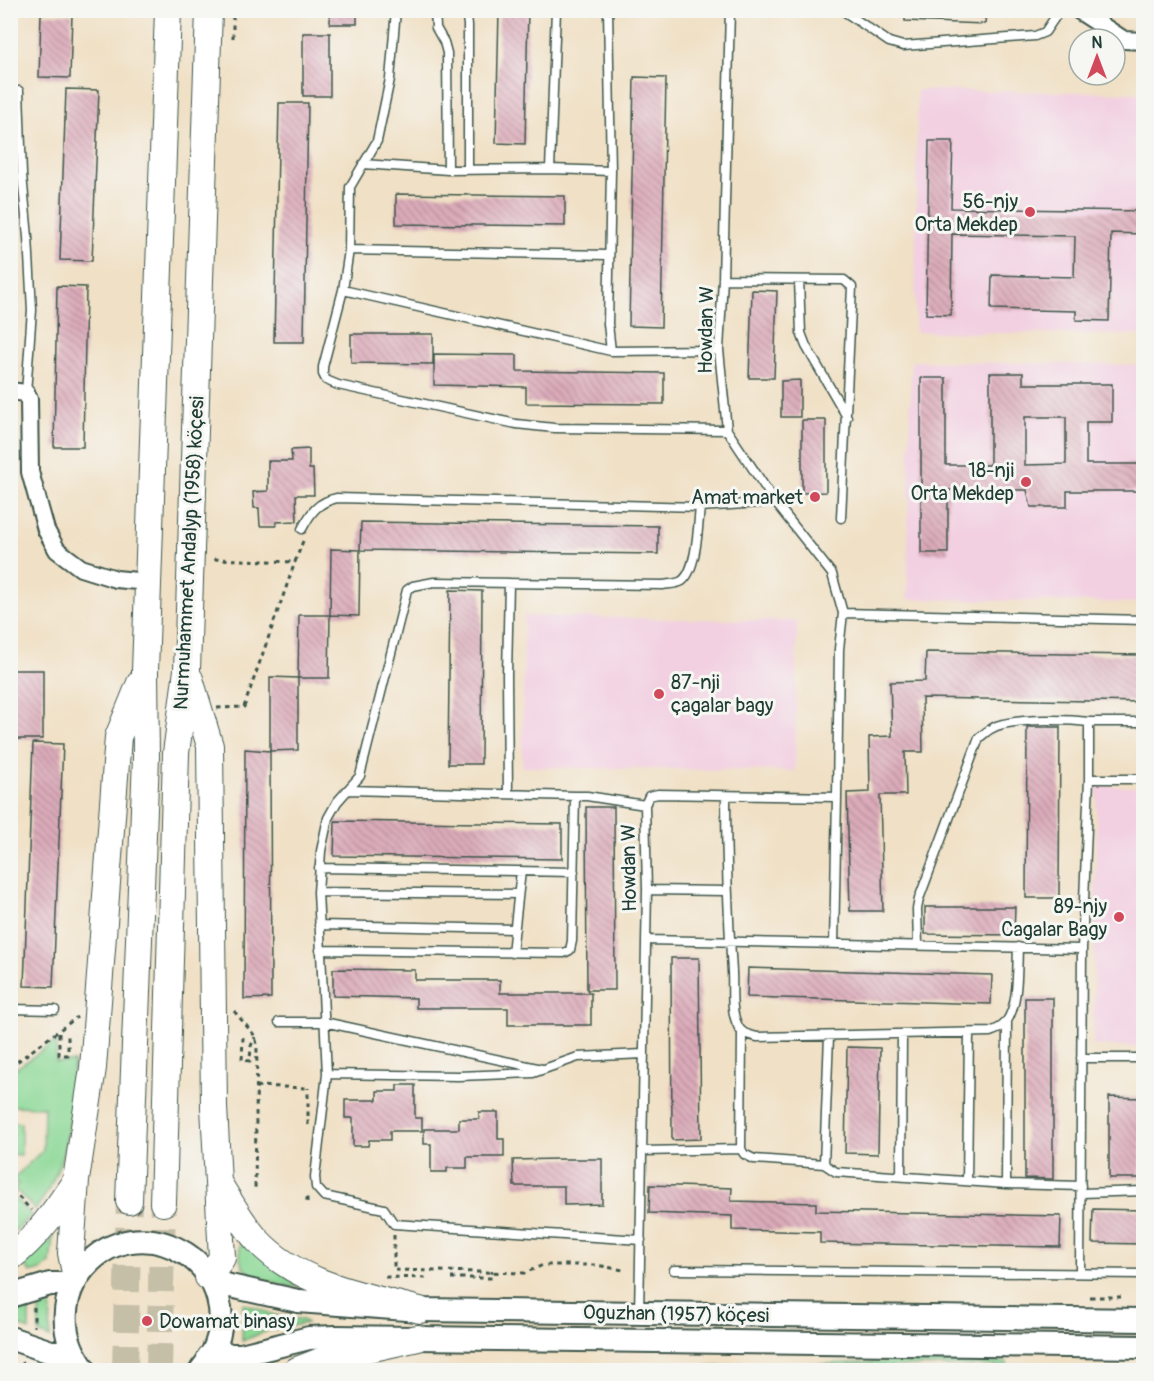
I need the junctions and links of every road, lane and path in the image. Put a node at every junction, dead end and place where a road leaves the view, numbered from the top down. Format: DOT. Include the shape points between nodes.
graph roads {
  1 [pos="168,10"];
  2 [pos="209,10"];
  3 [pos="233,10"];
  4 [pos="396,10"];
  5 [pos="435,10"];
  6 [pos="466,10"];
  7 [pos="556,10"];
  8 [pos="608,10"];
  9 [pos="730,10"];
  10 [pos="842,10"];
  11 [pos="1060,10"];
  12 [pos="1078,10"];
  13 [pos="233,38"];
  14 [pos="1143,41"];
  15 [pos="19,91"];
  16 [pos="363,164"];
  17 [pos="550,169"];
  18 [pos="448,170"];
  19 [pos="468,170"];
  20 [pos="611,171"];
  21 [pos="349,250"];
  22 [pos="608,255"];
  23 [pos="723,279"];
  24 [pos="799,280"];
  25 [pos="343,290"];
  26 [pos="719,350"];
  27 [pos="611,351"];
  28 [pos="18,392"];
  29 [pos="846,417"];
  30 [pos="727,430"];
  31 [pos="776,502"];
  32 [pos="700,507"];
  33 [pos="842,518"];
  34 [pos="304,526"];
  35 [pos="214,559"];
  36 [pos="295,562"];
  37 [pos="148,582"];
  38 [pos="509,583"];
  39 [pos="843,613"];
  40 [pos="1143,620"];
  41 [pos="187,670"];
  42 [pos="145,671"];
  43 [pos="216,708"];
  44 [pos="1089,722"];
  45 [pos="1143,722"];
  46 [pos="1089,779"];
  47 [pos="1143,779"];
  48 [pos="349,790"];
  49 [pos="508,794"];
  50 [pos="575,796"];
  51 [pos="726,796"];
  52 [pos="837,797"];
  53 [pos="645,805"];
  54 [pos="319,868"];
  55 [pos="520,871"];
  56 [pos="574,872"];
  57 [pos="647,890"];
  58 [pos="727,891"];
  59 [pos="318,892"];
  60 [pos="518,894"];
  61 [pos="319,925"];
  62 [pos="515,929"];
  63 [pos="646,940"];
  64 [pos="730,942"];
  65 [pos="834,944"];
  66 [pos="918,945"];
  67 [pos="1018,947"];
  68 [pos="1082,949"];
  69 [pos="320,950"];
  70 [pos="512,953"];
  71 [pos="10,1009"];
  72 [pos="56,1010"];
  73 [pos="82,1011"];
  74 [pos="234,1011"];
  75 [pos="1007,1021"];
  76 [pos="279,1022"];
  77 [pos="324,1022"];
  78 [pos="742,1032"];
  79 [pos="59,1033"];
  80 [pos="68,1033"];
  81 [pos="969,1034"];
  82 [pos="902,1035"];
  83 [pos="255,1036"];
  84 [pos="830,1036"];
  85 [pos="243,1037"];
  86 [pos="644,1054"];
  87 [pos="1081,1058"];
  88 [pos="1143,1058"];
  89 [pos="10,1067"];
  90 [pos="542,1069"];
  91 [pos="327,1074"];
  92 [pos="256,1086"];
  93 [pos="324,1089"];
  94 [pos="741,1149"];
  95 [pos="643,1151"];
  96 [pos="824,1164"];
  97 [pos="901,1176"];
  98 [pos="76,1180"];
  99 [pos="218,1181"];
  100 [pos="967,1181"];
  101 [pos="1006,1184"];
  102 [pos="1081,1189"];
  103 [pos="12,1190"];
  104 [pos="255,1190"];
  105 [pos="1143,1191"];
  106 [pos="129,1201"];
  107 [pos="163,1203"];
  108 [pos="36,1215"];
  109 [pos="394,1224"];
  110 [pos="641,1240"];
  111 [pos="10,1258"];
  112 [pos="623,1270"];
  113 [pos="674,1270"];
  114 [pos="492,1271"];
  115 [pos="1080,1274"];
  116 [pos="1143,1274"];
  117 [pos="385,1276"];
  118 [pos="429,1278"];
  119 [pos="451,1278"];
  120 [pos="210,1279"];
  121 [pos="75,1281"];
  122 [pos="10,1296"];
  123 [pos="1090,1297"];
  124 [pos="1121,1297"];
  125 [pos="34,1305"];
  126 [pos="420,1310"];
  127 [pos="639,1313"];
  128 [pos="1143,1320"];
  129 [pos="34,1333"];
  130 [pos="10,1338"];
  131 [pos="418,1338"];
  132 [pos="1143,1347"];
  133 [pos="25,1360"];
  134 [pos="210,1362"];
  135 [pos="76,1363"];
  136 [pos="387,1368"];
  137 [pos="428,1368"];
  138 [pos="449,1368"];
  139 [pos="1090,1369"];
  140 [pos="16,1371"];
  141 [pos="297,1371"];
  142 [pos="489,1371"];
  143 [pos="1136,1371"];
  1 -- 37 [label="main road, Nurmuhammet Andalyp (1958) köçesi"];
  2 -- 41 [label="main road, Nurmuhammet Andalyp (1958) köçesi"];
  3 -- 13 [label="path"];
  4 -- 16 [label="lane" via="390,80 377,141"];
  5 -- 18 [label="lane" via="436,28 447,53"];
  6 -- 19 [label="lane"];
  7 -- 17 [label="lane"];
  8 -- 20 [label="lane"];
  9 -- 23 [label="lane, Howdan W"];
  10 -- 11 [label="lane" via="889,42 903,46 1035,36 1045,32"];
  12 -- 14 [label="street" via="1124,40"];
  15 -- 28 [label="lane" via="32,310"];
  16 -- 18 [label="lane"];
  16 -- 21 [label="lane" via="350,187"];
  17 -- 19 [label="lane"];
  17 -- 20 [label="lane"];
  18 -- 19 [label="lane"];
  20 -- 22 [label="lane"];
  21 -- 22 [label="lane"];
  21 -- 25 [label="lane"];
  22 -- 27 [label="lane"];
  23 -- 24 [label="lane"];
  23 -- 26 [label="lane, Howdan W"];
  24 -- 29 [label="lane" via="801,333"];
  24 -- 29 [label="lane" via="844,280 852,287"];
  25 -- 27 [label="lane"];
  25 -- 30 [label="lane" via="323,374 326,380 338,385 516,424"];
  26 -- 27 [label="lane"];
  26 -- 30 [label="lane, Howdan W"];
  28 -- 37 [label="street" via="29,405 30,472 45,530 57,550 81,568 116,579"];
  29 -- 33 [label="lane"];
  30 -- 31 [label="lane, Howdan W"];
  31 -- 32 [label="lane"];
  31 -- 39 [label="lane, Howdan W" via="832,574"];
  32 -- 34 [label="lane" via="337,498 315,507"];
  32 -- 38 [label="lane" via="693,558 688,575 680,582"];
  34 -- 36 [label="path" via="305,536"];
  35 -- 36 [label="path"];
  36 -- 43 [label="path" via="244,707"];
  37 -- 42 [label="main road, Nurmuhammet Andalyp (1958) köçesi"];
  38 -- 48 [label="lane" via="434,582 407,590 360,776"];
  38 -- 49 [label="lane"];
  39 -- 40 [label="lane"];
  39 -- 52 [label="lane, Howdan W"];
  41 -- 99 [label="main road" via="210,746"];
  41 -- 107 [label="main road, Nurmuhammet Andalyp (1958) köçesi" via="176,753"];
  42 -- 98 [label="main road" via="118,737 93,1068"];
  42 -- 106 [label="main road, Nurmuhammet Andalyp (1958) köçesi" via="146,757"];
  44 -- 45 [label="lane"];
  44 -- 46 [label="lane"];
  44 -- 66 [label="lane" via="1002,724 979,738 919,899"];
  46 -- 47 [label="lane"];
  46 -- 68 [label="lane"];
  48 -- 49 [label="lane"];
  48 -- 54 [label="lane" via="328,818"];
  49 -- 50 [label="lane"];
  50 -- 53 [label="lane"];
  50 -- 56 [label="lane"];
  51 -- 52 [label="lane, Howdan W"];
  51 -- 53 [label="lane, Howdan W" via="658,794 649,796"];
  51 -- 58 [label="lane"];
  52 -- 65 [label="lane"];
  53 -- 57 [label="lane, Howdan W"];
  54 -- 55 [label="lane"];
  54 -- 59 [label="lane"];
  55 -- 56 [label="lane"];
  55 -- 60 [label="lane"];
  56 -- 70 [label="lane" via="570,950"];
  57 -- 58 [label="lane"];
  57 -- 63 [label="lane, Howdan W"];
  58 -- 64 [label="lane"];
  59 -- 60 [label="lane"];
  59 -- 61 [label="lane"];
  60 -- 62 [label="lane"];
  61 -- 62 [label="lane"];
  61 -- 69 [label="lane"];
  62 -- 70 [label="lane"];
  63 -- 64 [label="lane"];
  63 -- 86 [label="lane, Howdan W"];
  64 -- 65 [label="lane"];
  64 -- 78 [label="lane" via="734,1015"];
  65 -- 66 [label="lane"];
  66 -- 67 [label="lane"];
  67 -- 68 [label="lane"];
  67 -- 75 [label="lane" via="1016,988"];
  68 -- 87 [label="lane"];
  69 -- 70 [label="lane"];
  69 -- 77 [label="lane"];
  71 -- 72 [label="lane"];
  73 -- 79 [label="path"];
  74 -- 83 [label="path"];
  75 -- 81 [label="lane" via="990,1032"];
  75 -- 101 [label="lane"];
  76 -- 77 [label="lane"];
  77 -- 90 [label="lane"];
  77 -- 91 [label="lane"];
  78 -- 84 [label="lane" via="757,1037"];
  78 -- 94 [label="lane"];
  79 -- 80 [label="path" via="59,1055 68,1055"];
  79 -- 89 [label="path"];
  81 -- 82 [label="lane"];
  81 -- 100 [label="lane"];
  82 -- 84 [label="lane"];
  82 -- 97 [label="lane"];
  83 -- 85 [label="path" via="250,1061 242,1060"];
  83 -- 92 [label="path"];
  84 -- 96 [label="lane"];
  86 -- 90 [label="lane" via="578,1057"];
  86 -- 95 [label="lane, Howdan W"];
  87 -- 88 [label="lane"];
  87 -- 102 [label="lane"];
  90 -- 91 [label="lane" via="533,1073 458,1076"];
  91 -- 93 [label="lane"];
  92 -- 93 [label="path"];
  92 -- 104 [label="path"];
  93 -- 109 [label="lane" via="315,1177 319,1192 384,1209"];
  94 -- 95 [label="lane"];
  94 -- 96 [label="lane" via="754,1159"];
  95 -- 110 [label="lane, Howdan W"];
  96 -- 97 [label="lane" via="836,1172"];
  97 -- 100 [label="lane"];
  98 -- 111 [label="main road" via="42,1227"];
  98 -- 121 [label="main road" via="71,1253"];
  99 -- 120 [label="main road" via="222,1258"];
  99 -- 126 [label="main road" via="244,1223 276,1258 299,1273 329,1286"];
  100 -- 101 [label="lane"];
  101 -- 102 [label="lane"];
  102 -- 105 [label="lane"];
  102 -- 115 [label="lane"];
  103 -- 108 [label="path"];
  109 -- 110 [label="lane"];
  109 -- 114 [label="path" via="394,1270"];
  110 -- 127 [label="lane, Howdan W"];
  112 -- 114 [label="path" via="596,1265 543,1265 525,1273"];
  113 -- 115 [label="lane"];
  114 -- 119 [label="path" via="492,1278"];
  115 -- 116 [label="lane"];
  117 -- 118 [label="path"];
  120 -- 121 [label="main road" via="180,1250 142,1241 104,1251"];
  120 -- 126 [label="main road, Oguzhan (1957) köçesi" via="298,1301"];
  120 -- 134 [label="main road" via="221,1315"];
  121 -- 122 [label="main road"];
  121 -- 135 [label="main road" via="66,1306 65,1329"];
  123 -- 124 [label="path"];
  125 -- 129 [label="path"];
  126 -- 127 [label="main road, Oguzhan (1957) köçesi"];
  127 -- 128 [label="main road, Oguzhan (1957) köçesi"];
  130 -- 135 [label="main road"];
  131 -- 132 [label="main road, Oguzhan (1957) köçesi"];
  131 -- 134 [label="main road, Oguzhan (1957) köçesi" via="309,1338"];
  131 -- 141 [label="main road" via="328,1358"];
  133 -- 140 [label="path"];
  136 -- 137 [label="path"];
  138 -- 142 [label="path"];
  139 -- 143 [label="path"];
}
